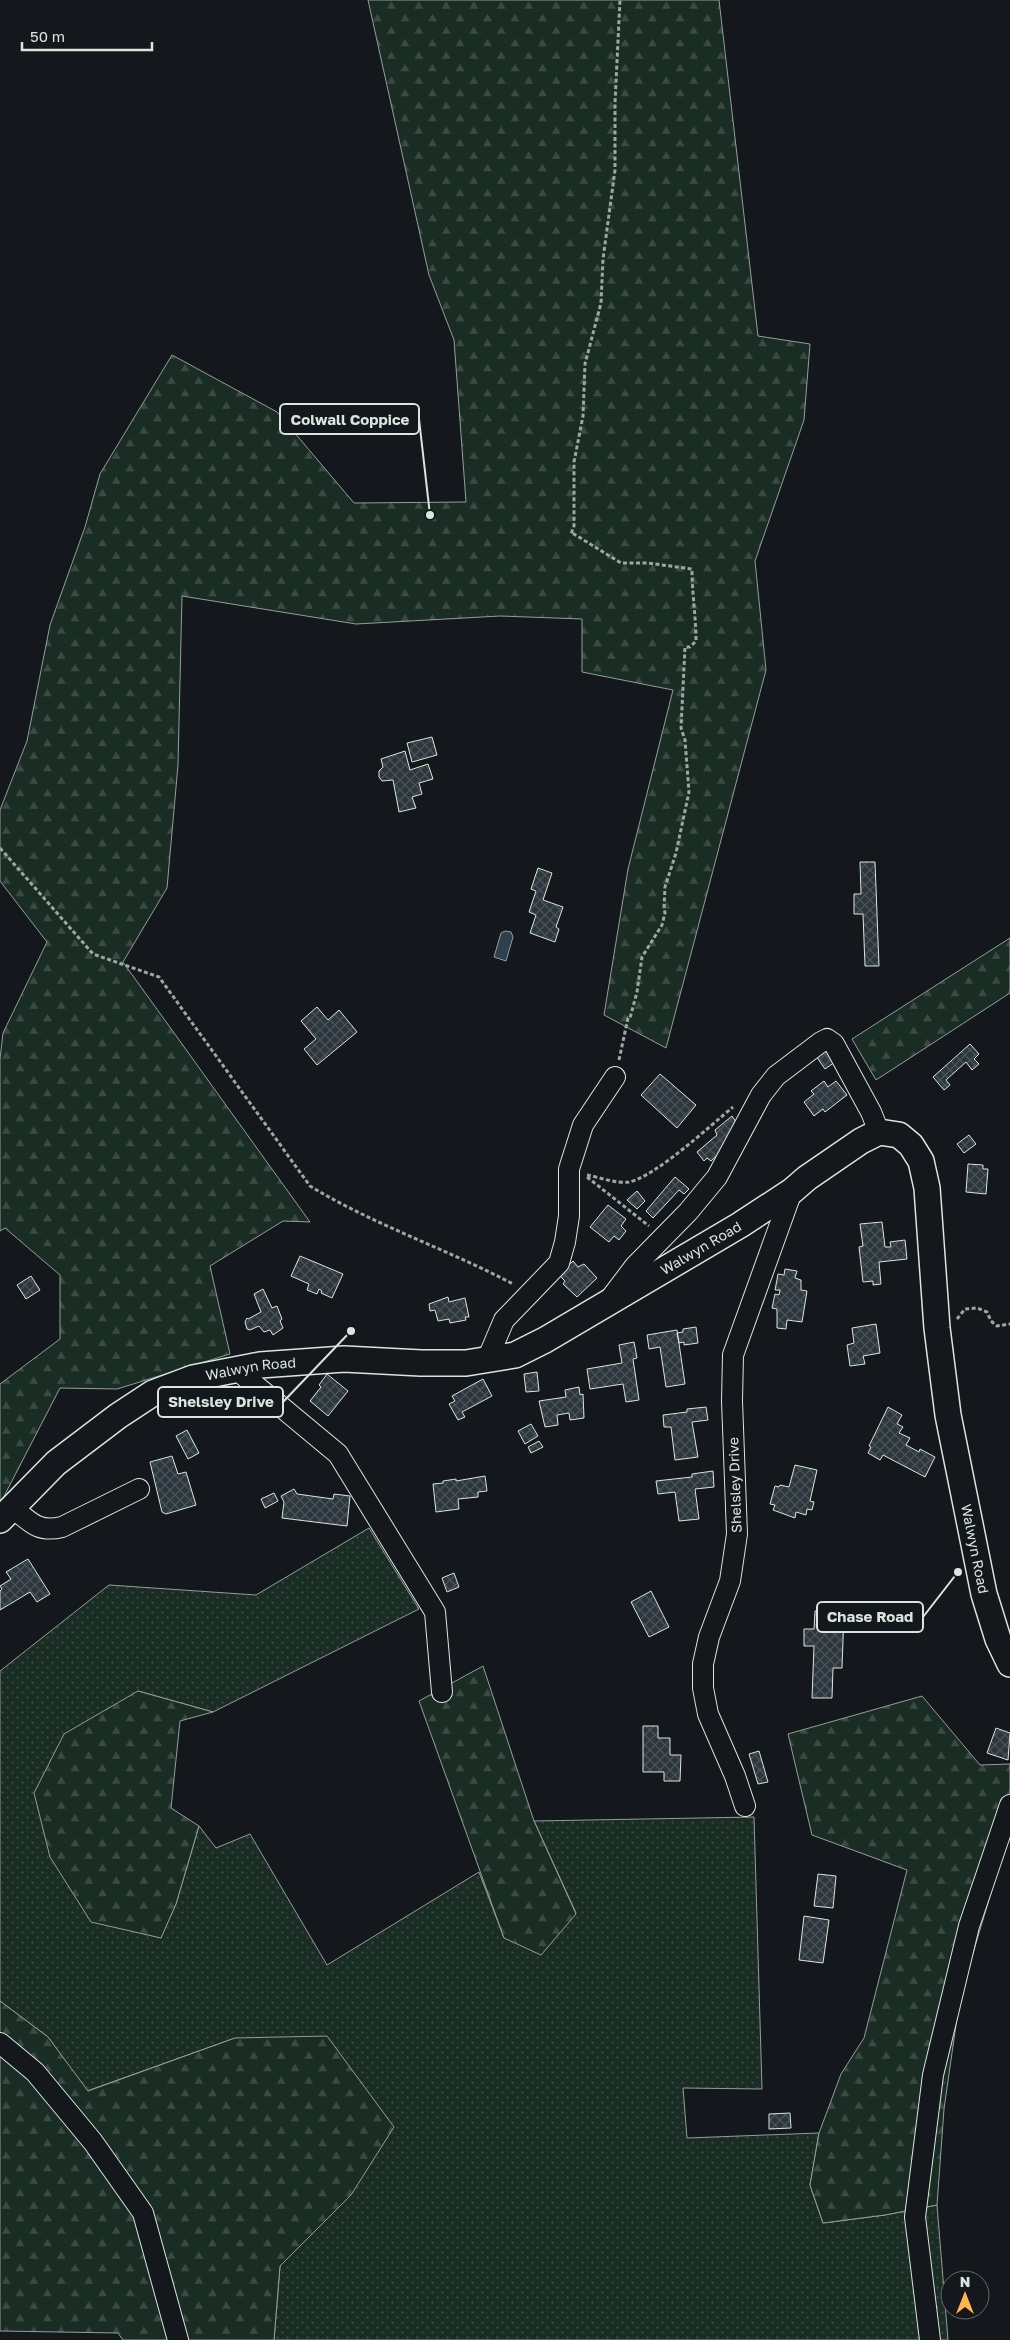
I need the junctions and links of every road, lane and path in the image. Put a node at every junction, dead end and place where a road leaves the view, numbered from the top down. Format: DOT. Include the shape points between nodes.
graph roads {
  1 [pos="620,0"];
  2 [pos="0,848"];
  3 [pos="615,1077"];
  4 [pos="735,1105"];
  5 [pos="879,1132"];
  6 [pos="792,1191"];
  7 [pos="662,1238"];
  8 [pos="530,1292"];
  9 [pos="606,1304"];
  10 [pos="937,1319"];
  11 [pos="1010,1324"];
  12 [pos="488,1360"];
  13 [pos="236,1370"];
  14 [pos="139,1489"];
  15 [pos="6,1514"];
  16 [pos="1010,1664"];
  17 [pos="442,1692"];
  18 [pos="1010,1805"];
  19 [pos="745,1806"];
  20 [pos="0,2043"];
  21 [pos="178,2340"];
  22 [pos="930,2340"];
  1 -- 3 [label="path" via="616,170 603,260 601,303 585,364 583,416 574,462 574,526 571,534 621,563 692,569 696,642 685,647 681,705 689,792 665,887 665,914 662,925 642,957 637,992"];
  2 -- 8 [label="path" via="93,954 159,977 310,1186 339,1204 472,1262"];
  3 -- 8 [label="street" via="583,1125 569,1169 569,1216 559,1263"];
  4 -- 7 [label="path" via="695,1140 629,1182 584,1174"];
  5 -- 6 [label="main road, Walwyn Road" via="840,1155"];
  5 -- 7 [label="street" via="834,1044 827,1039 776,1076 761,1095 718,1177"];
  5 -- 10 [label="main road, Walwyn Road" via="899,1135 911,1145 921,1161 927,1188"];
  6 -- 9 [label="main road, Walwyn Road"];
  6 -- 19 [label="street, Shelsley Drive" via="733,1355 737,1534 730,1581 709,1637 703,1664 708,1714"];
  7 -- 9 [label="street"];
  8 -- 12 [label="street" via="504,1320"];
  9 -- 12 [label="main road, Walwyn Road" via="515,1355"];
  10 -- 11 [label="path" via="954,1324 965,1309 977,1308 987,1312 991,1322 997,1326"];
  10 -- 16 [label="main road, Walwyn Road" via="961,1487 984,1594 998,1639"];
  12 -- 13 [label="main road, Walwyn Road" via="421,1363 344,1359 260,1365"];
  13 -- 15 [label="main road, Walwyn Road" via="193,1378 153,1393 56,1463"];
  13 -- 17 [label="street" via="338,1454 434,1612"];
  14 -- 15 [label="street" via="50,1530"];
  18 -- 22 [label="street" via="969,1926 933,2075 915,2217"];
  20 -- 21 [label="street" via="35,2072 93,2142 143,2213"];
}
